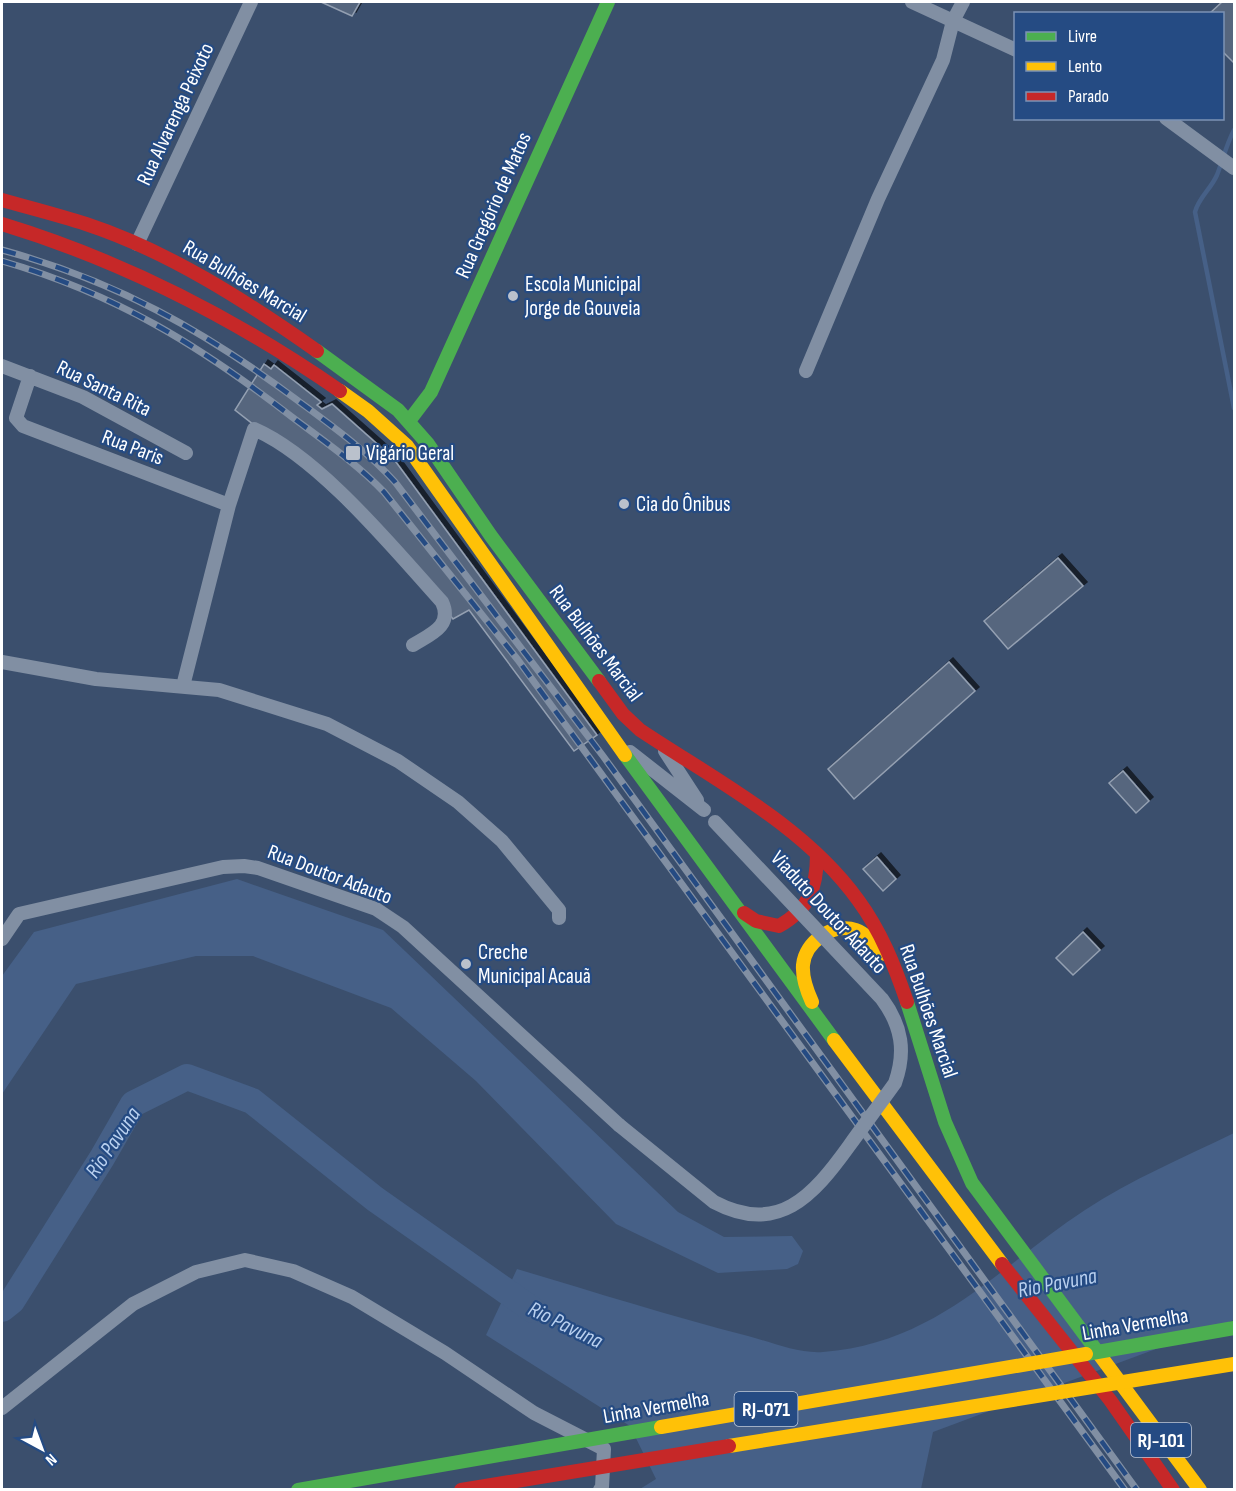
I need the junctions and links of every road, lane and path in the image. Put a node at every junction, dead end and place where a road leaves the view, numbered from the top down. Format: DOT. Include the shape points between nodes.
graph roads {
  1 [pos="251,2"];
  2 [pos="608,2"];
  3 [pos="912,2"];
  4 [pos="963,2"];
  5 [pos="953,21"];
  6 [pos="1014,49"];
  7 [pos="1169,120"];
  8 [pos="1234,168"];
  9 [pos="2,200"];
  10 [pos="2,224"];
  11 [pos="137,244"];
  12 [pos="2,366"];
  13 [pos="806,371"];
  14 [pos="30,376"];
  15 [pos="409,421"];
  16 [pos="186,453"];
  17 [pos="229,505"];
  18 [pos="562,634"];
  19 [pos="413,645"];
  20 [pos="548,646"];
  21 [pos="2,662"];
  22 [pos="183,686"];
  23 [pos="612,737"];
  24 [pos="660,744"];
  25 [pos="704,810"];
  26 [pos="816,854"];
  27 [pos="736,907"];
  28 [pos="559,918"];
  29 [pos="2,939"];
  30 [pos="891,961"];
  31 [pos="820,1022"];
  32 [pos="619,1125"];
  33 [pos="1234,1329"];
  34 [pos="1234,1364"];
  35 [pos="2,1408"];
  36 [pos="298,1490"];
  37 [pos="461,1490"];
  38 [pos="600,1490"];
  39 [pos="1173,1490"];
  40 [pos="1200,1490"];
  1 -- 11 [label="street, Rua Alvarenga Peixoto"];
  2 -- 15 [label="main road, Rua Gregório de Matos" via="431,392"];
  3 -- 5 [label="street"];
  4 -- 5 [label="street"];
  5 -- 6 [label="street"];
  5 -- 13 [label="street" via="943,60 878,199"];
  7 -- 8 [label="street"];
  9 -- 11 [label="main road, Rua Bulhões Marcial" via="42,209"];
  10 -- 20 [label="main road, Rua Bulhões Marcial" via="152,280 283,352 368,411 417,458"];
  11 -- 15 [label="main road, Rua Bulhões Marcial" via="205,279 314,348"];
  12 -- 14 [label="street, Rua Santa Rita"];
  14 -- 16 [label="street, Rua Santa Rita" via="83,397"];
  14 -- 17 [label="street, Rua Paris" via="16,418 23,426"];
  15 -- 18 [label="main road, Rua Bulhões Marcial"];
  17 -- 19 [label="street" via="254,429 286,447 346,500 442,602 446,611 444,621"];
  17 -- 22 [label="street"];
  18 -- 20 [label="main road"];
  18 -- 24 [label="main road, Rua Bulhões Marcial" via="622,714"];
  20 -- 23 [label="main road, Rua Bulhões Marcial"];
  21 -- 22 [label="street" via="96,679"];
  22 -- 28 [label="street" via="219,690 327,724 398,761 458,802 502,841 559,910"];
  23 -- 25 [label="street, Viaduto Doutor Adauto"];
  23 -- 27 [label="main road, Rua Bulhões Marcial"];
  24 -- 25 [label="street, Viaduto Doutor Adauto"];
  24 -- 26 [label="main road, Rua Bulhões Marcial"];
  25 -- 32 [label="street, Viaduto Doutor Adauto, bridge" via="882,999 902,1042 900,1068 895,1083 818,1187 784,1211 745,1215 714,1202"];
  26 -- 27 [label="main road" via="818,880 812,898 790,920 779,926 768,925"];
  26 -- 30 [label="main road, Rua Bulhões Marcial" via="862,904"];
  27 -- 31 [label="main road, Rua Bulhões Marcial"];
  29 -- 32 [label="street, Rua Doutor Adauto" via="19,914 224,867 258,868 376,909 403,927"];
  30 -- 31 [label="main road" via="874,943 843,927 816,940 805,954 803,966"];
  30 -- 40 [label="main road, Rua Bulhões Marcial / RJ-101, bridge" via="954,1150 987,1207"];
  31 -- 39 [label="main road, Rua Bulhões Marcial / RJ-101, bridge" via="997,1258 1110,1400"];
  33 -- 36 [label="main road, Linha Vermelha / RJ-071, bridge"];
  34 -- 37 [label="main road, RJ-071, bridge"];
  35 -- 38 [label="street" via="133,1304 196,1272 245,1260 292,1271 352,1297 534,1413 603,1449"];
}
